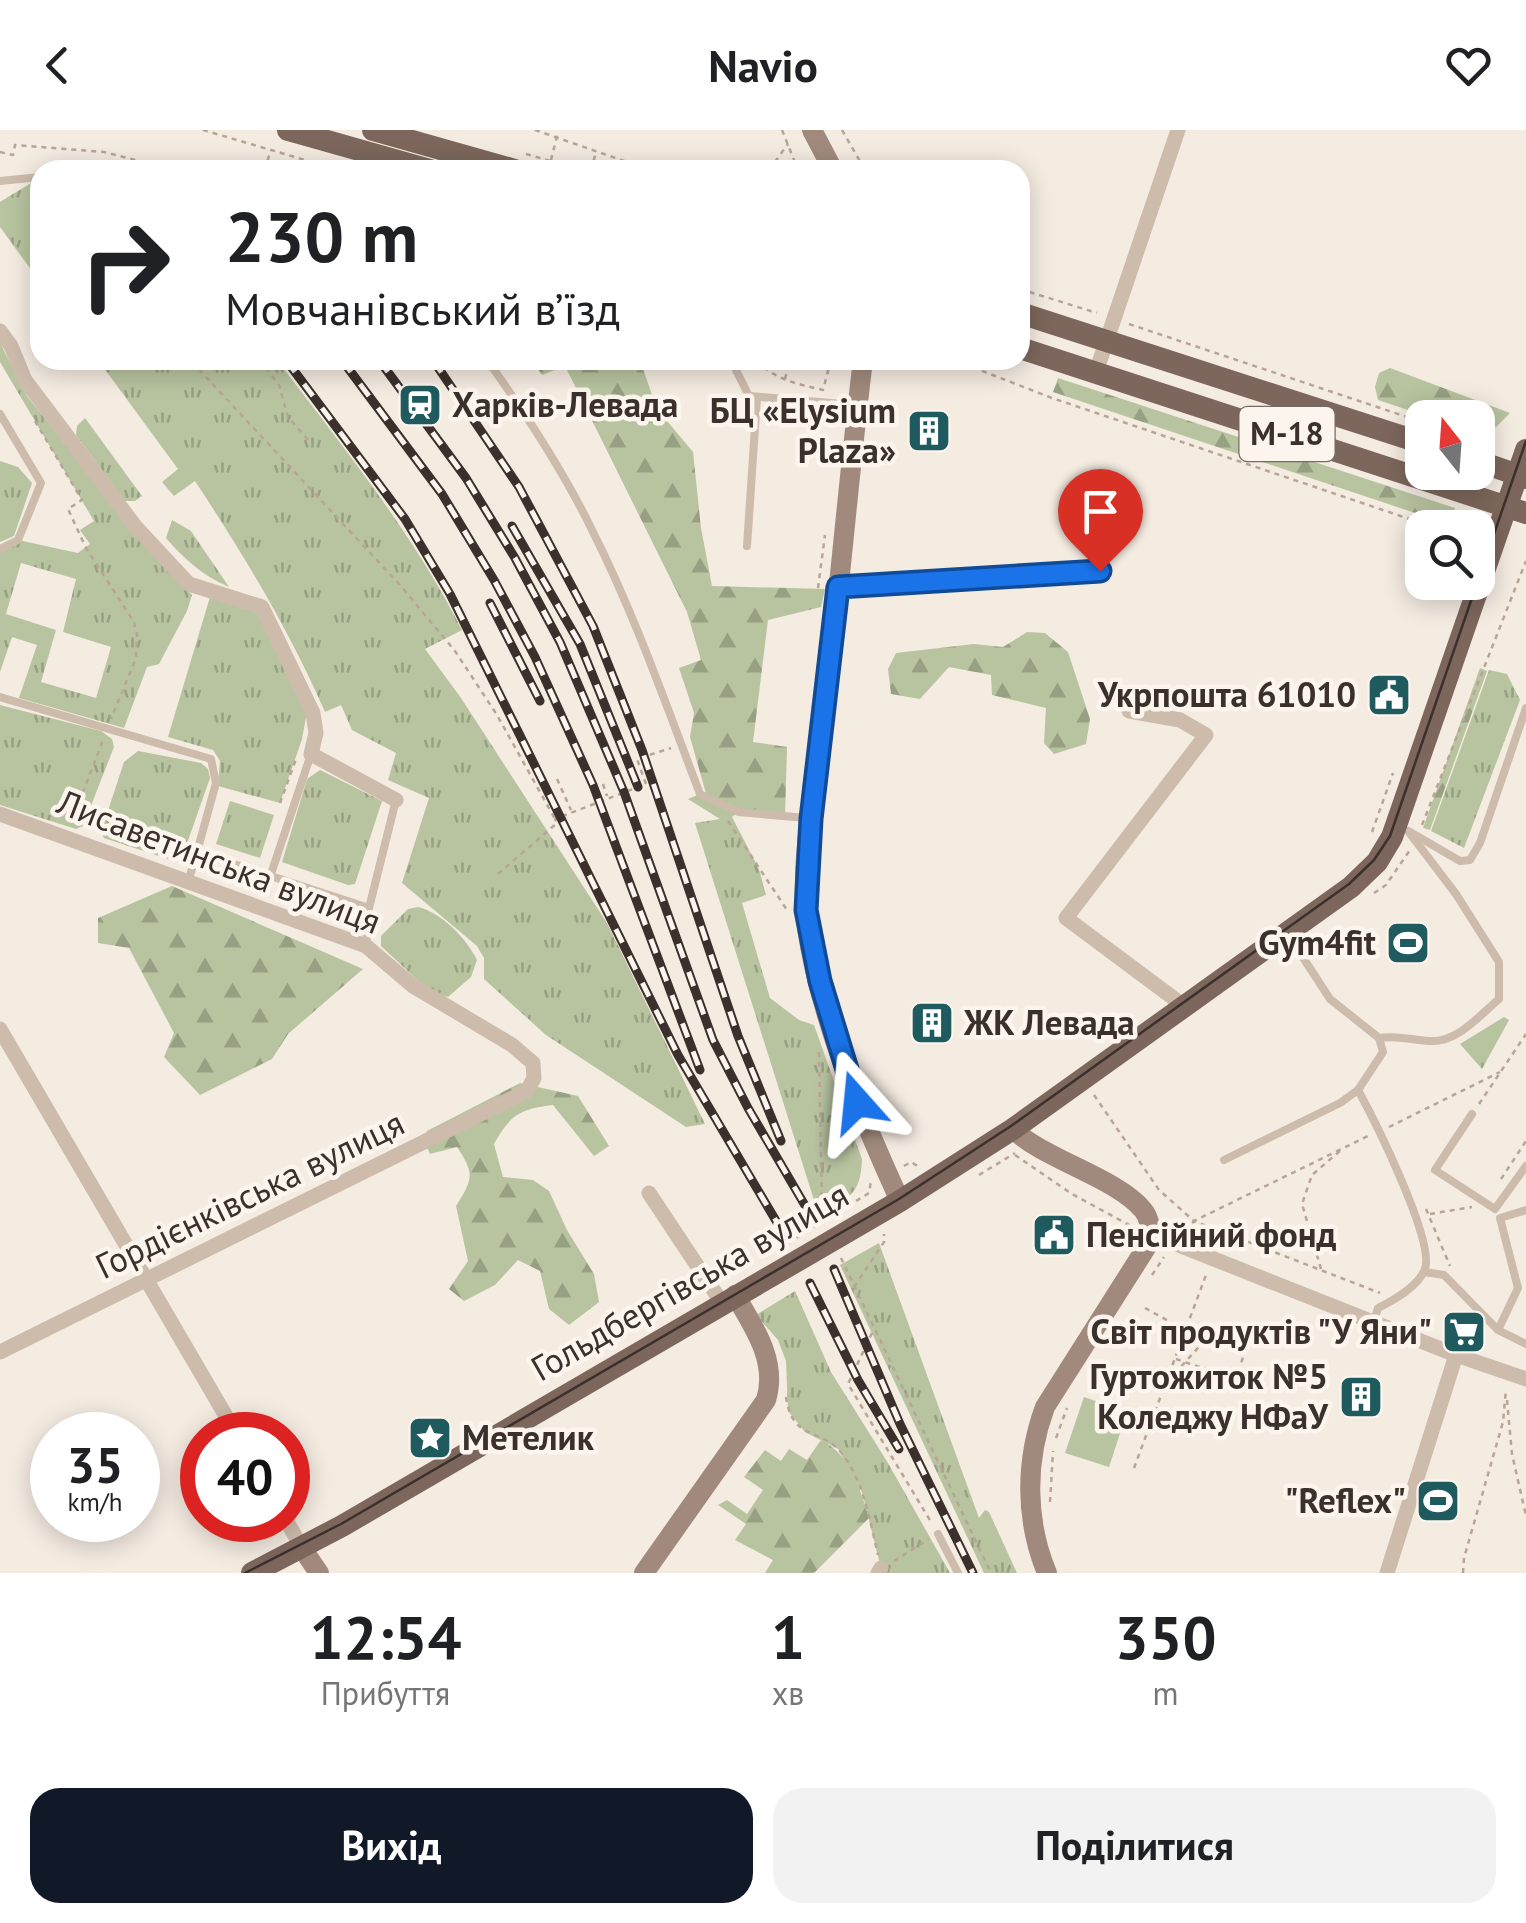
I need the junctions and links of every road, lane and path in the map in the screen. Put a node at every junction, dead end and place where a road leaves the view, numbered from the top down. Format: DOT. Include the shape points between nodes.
graph roads {
  1 [pos="203,130"];
  2 [pos="288,130"];
  3 [pos="373,130"];
  4 [pos="535,130"];
  5 [pos="782,130"];
  6 [pos="812,130"];
  7 [pos="842,130"];
  8 [pos="1178,130"];
  9 [pos="558,134"];
  10 [pos="789,143"];
  11 [pos="270,150"];
  12 [pos="596,150"];
  13 [pos="0,152"];
  14 [pos="135,160"];
  15 [pos="267,160"];
  16 [pos="302,160"];
  17 [pos="394,160"];
  18 [pos="480,160"];
  19 [pos="551,160"];
  20 [pos="594,160"];
  21 [pos="623,160"];
  22 [pos="775,160"];
  23 [pos="795,160"];
  24 [pos="827,160"];
  25 [pos="859,160"];
  26 [pos="30,178"];
  27 [pos="0,182"];
  28 [pos="1030,293"];
  29 [pos="1030,315"];
  30 [pos="1110,330"];
  31 [pos="0,331"];
  32 [pos="1030,351"];
  33 [pos="199,370"];
  34 [pos="267,370"];
  35 [pos="494,370"];
  36 [pos="736,370"];
  37 [pos="766,370"];
  38 [pos="787,370"];
  39 [pos="828,370"];
  40 [pos="862,370"];
  41 [pos="980,370"];
  42 [pos="1096,372"];
  43 [pos="784,380"];
  44 [pos="758,398"];
  45 [pos="857,406"];
  46 [pos="0,414"];
  47 [pos="1405,417"];
  48 [pos="34,418"];
  49 [pos="1405,437"];
  50 [pos="311,442"];
  51 [pos="1526,450"];
  52 [pos="1495,467"];
  53 [pos="1522,476"];
  54 [pos="1516,510"];
  55 [pos="1405,518"];
  56 [pos="747,546"];
  57 [pos="0,549"];
  58 [pos="1526,561"];
  59 [pos="1100,571"];
  60 [pos="838,587"];
  61 [pos="0,697"];
  62 [pos="1526,708"];
  63 [pos="1129,711"];
  64 [pos="108,728"];
  65 [pos="681,745"];
  66 [pos="311,754"];
  67 [pos="1398,759"];
  68 [pos="557,778"];
  69 [pos="603,784"];
  70 [pos="608,798"];
  71 [pos="396,800"];
  72 [pos="718,802"];
  73 [pos="572,812"];
  74 [pos="0,814"];
  75 [pos="555,818"];
  76 [pos="811,819"];
  77 [pos="1410,833"];
  78 [pos="66,837"];
  79 [pos="1377,845"];
  80 [pos="197,852"];
  81 [pos="498,874"];
  82 [pos="270,876"];
  83 [pos="188,882"];
  84 [pos="1371,895"];
  85 [pos="369,908"];
  86 [pos="794,921"];
  87 [pos="1287,933"];
  88 [pos="366,946"];
  89 [pos="1184,1006"];
  90 [pos="0,1029"];
  91 [pos="1526,1034"];
  92 [pos="1379,1038"];
  93 [pos="819,1039"];
  94 [pos="1358,1090"];
  95 [pos="527,1091"];
  96 [pos="1472,1114"];
  97 [pos="1013,1128"];
  98 [pos="1346,1146"];
  99 [pos="1224,1160"];
  100 [pos="1526,1166"];
  101 [pos="920,1168"];
  102 [pos="887,1173"];
  103 [pos="650,1193"];
  104 [pos="1420,1198"];
  105 [pos="900,1201"];
  106 [pos="1495,1208"];
  107 [pos="1526,1210"];
  108 [pos="868,1218"];
  109 [pos="1500,1218"];
  110 [pos="1194,1221"];
  111 [pos="828,1226"];
  112 [pos="1151,1228"];
  113 [pos="1170,1248"];
  114 [pos="778,1249"];
  115 [pos="840,1257"];
  116 [pos="1210,1266"];
  117 [pos="1322,1270"];
  118 [pos="1424,1272"];
  119 [pos="1455,1276"];
  120 [pos="148,1279"];
  121 [pos="1144,1286"];
  122 [pos="853,1288"];
  123 [pos="733,1296"];
  124 [pos="1396,1298"];
  125 [pos="1145,1308"];
  126 [pos="1374,1321"];
  127 [pos="873,1330"];
  128 [pos="1185,1330"];
  129 [pos="1498,1330"];
  130 [pos="1526,1344"];
  131 [pos="0,1352"];
  132 [pos="1244,1354"];
  133 [pos="1456,1355"];
  134 [pos="1175,1358"];
  135 [pos="1185,1362"];
  136 [pos="1526,1378"];
  137 [pos="1507,1381"];
  138 [pos="1165,1386"];
  139 [pos="786,1391"];
  140 [pos="1070,1404"];
  141 [pos="224,1412"];
  142 [pos="1134,1468"];
  143 [pos="1050,1507"];
  144 [pos="1526,1516"];
  145 [pos="938,1534"];
  146 [pos="299,1542"];
  147 [pos="302,1548"];
  148 [pos="880,1570"];
  149 [pos="252,1573"];
  150 [pos="319,1573"];
  151 [pos="644,1573"];
  152 [pos="958,1573"];
  153 [pos="991,1573"];
  154 [pos="1047,1573"];
  155 [pos="1387,1573"];
  156 [pos="1462,1573"];
  1 -- 11 [label="path"];
  2 -- 17 [label="main road"];
  3 -- 18 [label="main road"];
  4 -- 9 [label="path"];
  5 -- 10 [label="path"];
  6 -- 24 [label="street"];
  7 -- 25 [label="path"];
  8 -- 30 [label="street"];
  9 -- 12 [label="path"];
  9 -- 19 [label="path"];
  10 -- 22 [label="path"];
  10 -- 23 [label="path"];
  11 -- 15 [label="path"];
  11 -- 16 [label="path"];
  12 -- 20 [label="path"];
  12 -- 21 [label="path"];
  13 -- 14 [label="path" via="13,155 15,146"];
  26 -- 27 [label="lane"];
  28 -- 30 [label="path"];
  29 -- 30 [label="main road, М-18"];
  30 -- 42 [label="street"];
  30 -- 47 [label="path"];
  30 -- 49 [label="main road, М-18"];
  31 -- 66 [label="street" via="24,380 135,526 189,584 262,607 313,713"];
  32 -- 42 [label="main road, М-18"];
  33 -- 75 [label="path" via="435,626 484,692"];
  34 -- 50 [label="path" via="288,417"];
  35 -- 65 [label="lane" via="592,530"];
  36 -- 44 [label="lane" via="748,396"];
  37 -- 43 [label="path"];
  38 -- 43 [label="path"];
  39 -- 43 [label="path" via="823,390"];
  40 -- 45 [label="street"];
  41 -- 55 [label="path"];
  42 -- 54 [label="main road, М-18"];
  44 -- 45 [label="lane"];
  44 -- 56 [label="lane"];
  45 -- 60 [label="street"];
  46 -- 57 [label="lane" via="41,483 18,540"];
  48 -- 64 [label="path" via="82,500 68,509 86,548 134,622 136,658"];
  51 -- 53 [label="main road, Гольдбергівська вулиця"];
  52 -- 53 [label="main road"];
  53 -- 54 [label="main road, Гольдбергівська вулиця"];
  54 -- 77 [label="main road, Гольдбергівська вулиця"];
  58 -- 77 [label="path"];
  59 -- 60 [label="street"];
  60 -- 76 [label="street"];
  61 -- 64 [label="lane"];
  62 -- 77 [label="lane" via="1470,860 1460,861"];
  63 -- 89 [label="street" via="1180,720 1206,736 1066,918"];
  64 -- 78 [label="path"];
  64 -- 80 [label="lane" via="212,758 216,783"];
  65 -- 70 [label="path" via="636,760 646,784"];
  65 -- 72 [label="lane" via="700,794"];
  66 -- 71 [label="street"];
  66 -- 82 [label="lane"];
  67 -- 79 [label="path"];
  68 -- 73 [label="path"];
  69 -- 70 [label="path"];
  70 -- 73 [label="path"];
  71 -- 85 [label="lane"];
  72 -- 76 [label="lane" via="738,812"];
  72 -- 86 [label="path"];
  73 -- 75 [label="path"];
  74 -- 78 [label="street, Лисаветинська вулиця"];
  75 -- 81 [label="path"];
  76 -- 102 [label="street" via="811,948 857,1102"];
  77 -- 79 [label="main road, Гольдбергівська вулиця"];
  77 -- 84 [label="path" via="1386,885"];
  77 -- 92 [label="lane" via="1499,962 1498,999 1460,1032 1433,1042"];
  78 -- 83 [label="street, Лисаветинська вулиця"];
  79 -- 87 [label="main road, Гольдбергівська вулиця" via="1351,886"];
  80 -- 82 [label="lane"];
  80 -- 83 [label="lane"];
  82 -- 85 [label="lane"];
  83 -- 88 [label="street, Лисаветинська вулиця"];
  85 -- 88 [label="lane"];
  87 -- 89 [label="main road, Гольдбергівська вулиця"];
  87 -- 92 [label="lane" via="1330,1000"];
  88 -- 95 [label="street, Лисаветинська вулиця" via="413,986 533,1063"];
  89 -- 97 [label="main road, Гольдбергівська вулиця"];
  90 -- 120 [label="street"];
  91 -- 96 [label="path"];
  92 -- 94 [label="lane" via="1383,1052"];
  93 -- 111 [label="path" via="822,1210"];
  94 -- 99 [label="lane"];
  94 -- 118 [label="lane" via="1412,1205"];
  95 -- 120 [label="street, Гордієнківська вулиця"];
  96 -- 106 [label="lane" via="1435,1170"];
  97 -- 105 [label="main road, Гольдбергівська вулиця"];
  97 -- 112 [label="street" via="1126,1196 1144,1210"];
  98 -- 117 [label="path" via="1312,1175 1302,1204"];
  100 -- 106 [label="lane"];
  101 -- 102 [label="path" via="911,1162"];
  102 -- 105 [label="street"];
  103 -- 123 [label="street"];
  104 -- 119 [label="path"];
  105 -- 108 [label="main road, Гольдбергівська вулиця"];
  106 -- 109 [label="lane"];
  107 -- 109 [label="lane"];
  108 -- 114 [label="path"];
  108 -- 122 [label="path" via="884,1242"];
  108 -- 123 [label="main road, Гольдбергівська вулиця"];
  109 -- 129 [label="lane" via="1518,1288"];
  110 -- 117 [label="path"];
  112 -- 126 [label="street" via="1176,1244"];
  112 -- 154 [label="street" via="1151,1240 1034,1434 1031,1500"];
  113 -- 121 [label="path"];
  115 -- 122 [label="path"];
  116 -- 128 [label="path"];
  117 -- 124 [label="path"];
  118 -- 124 [label="lane"];
  118 -- 129 [label="lane" via="1444,1275"];
  120 -- 131 [label="street, Гордієнківська вулиця"];
  120 -- 141 [label="street"];
  122 -- 127 [label="path"];
  123 -- 147 [label="main road, Гольдбергівська вулиця"];
  123 -- 151 [label="street" via="767,1357 766,1400"];
  124 -- 126 [label="lane" via="1378,1308"];
  125 -- 128 [label="path"];
  126 -- 133 [label="street"];
  127 -- 145 [label="path" via="848,1384"];
  127 -- 153 [label="path"];
  128 -- 134 [label="path"];
  128 -- 135 [label="path" via="1218,1327"];
  129 -- 130 [label="lane"];
  132 -- 135 [label="path" via="1235,1379"];
  133 -- 137 [label="street"];
  133 -- 155 [label="street"];
  134 -- 135 [label="path"];
  134 -- 138 [label="path"];
  135 -- 138 [label="path"];
  136 -- 137 [label="street"];
  137 -- 144 [label="path" via="1512,1454"];
  137 -- 156 [label="path" via="1503,1422"];
  138 -- 142 [label="path"];
  139 -- 148 [label="path" via="793,1418 838,1448 862,1492"];
  140 -- 143 [label="path" via="1053,1446"];
  145 -- 148 [label="path"];
  145 -- 152 [label="lane"];
  146 -- 147 [label="street"];
  147 -- 149 [label="main road, Гольдбергівська вулиця"];
  147 -- 150 [label="street"];
}
